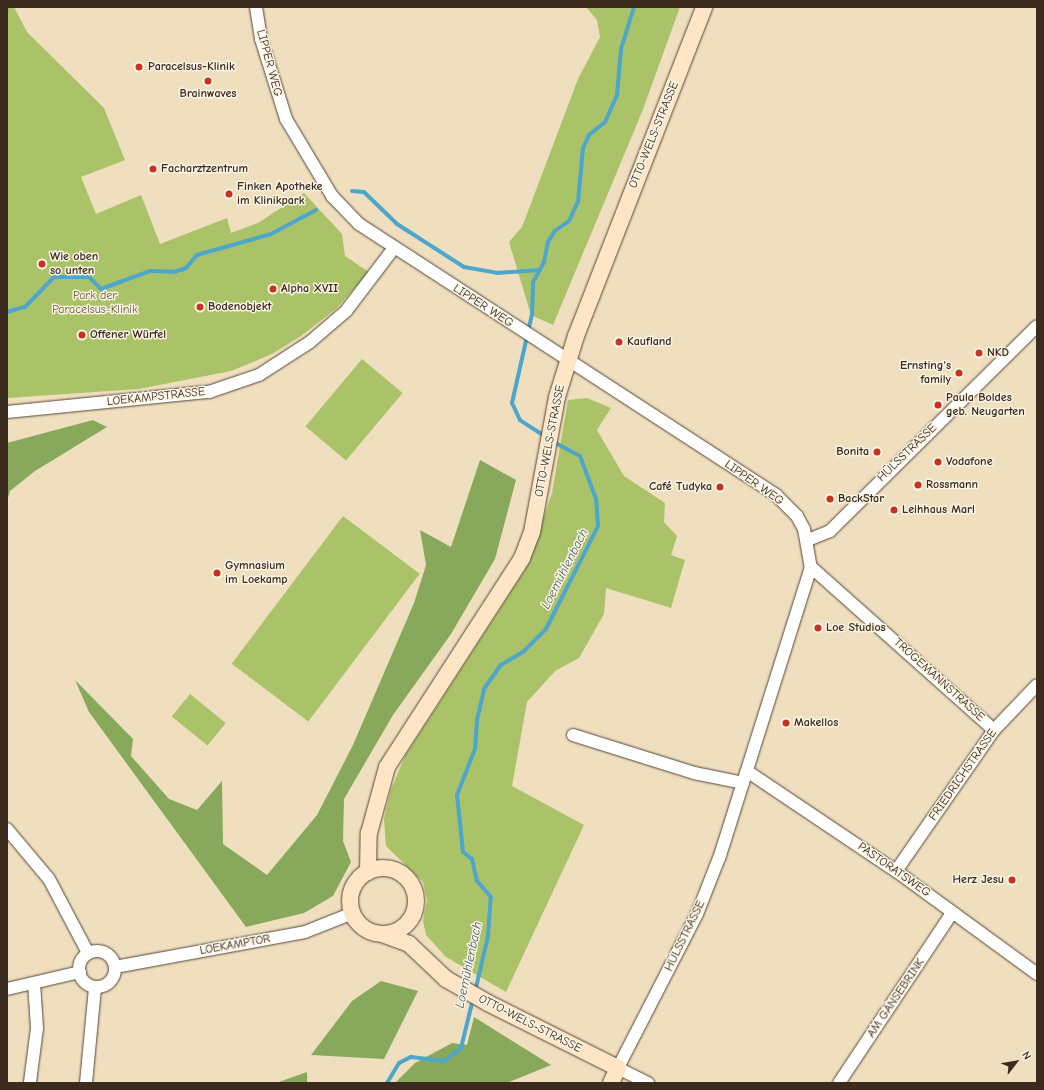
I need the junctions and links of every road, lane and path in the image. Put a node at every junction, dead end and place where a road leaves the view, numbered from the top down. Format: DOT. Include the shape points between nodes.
graph roads {
  1 [pos="256,7"];
  2 [pos="704,7"];
  3 [pos="394,248"];
  4 [pos="1037,326"];
  5 [pos="568,361"];
  6 [pos="7,412"];
  7 [pos="806,534"];
  8 [pos="811,567"];
  9 [pos="1037,685"];
  10 [pos="994,730"];
  11 [pos="573,735"];
  12 [pos="747,771"];
  13 [pos="743,783"];
  14 [pos="7,829"];
  15 [pos="370,833"];
  16 [pos="393,869"];
  17 [pos="896,870"];
  18 [pos="368,872"];
  19 [pos="353,913"];
  20 [pos="952,913"];
  21 [pos="408,923"];
  22 [pos="382,934"];
  23 [pos="409,944"];
  24 [pos="88,953"];
  25 [pos="115,967"];
  26 [pos="80,972"];
  27 [pos="1037,974"];
  28 [pos="34,983"];
  29 [pos="95,987"];
  30 [pos="7,989"];
  31 [pos="618,1068"];
  32 [pos="30,1082"];
  33 [pos="86,1083"];
  34 [pos="611,1083"];
  35 [pos="648,1083"];
  36 [pos="839,1083"];
  1 -- 3 [label="street, LIPPER WEG" via="276,91 301,145 332,196 360,224"];
  2 -- 5 [label="main road, OTTO-WELS-STRASSE"];
  3 -- 5 [label="street, LIPPER WEG"];
  3 -- 6 [label="street, LOEKAMPSTRASSE" via="346,312 310,342 258,375 209,392"];
  4 -- 7 [label="street, HÜLSSTRASSE" via="830,531"];
  5 -- 7 [label="street, LIPPER WEG" via="776,495 797,516"];
  5 -- 15 [label="main road, OTTO-WELS-STRASSE" via="557,396 532,532 522,558 387,767"];
  7 -- 8 [label="street, HÜLSSTRASSE"];
  8 -- 10 [label="street, TROGEMANNSTRASSE"];
  8 -- 12 [label="street, HÜLSSTRASSE"];
  9 -- 10 [label="street, FRIEDRICHSTRASSE"];
  10 -- 17 [label="street, FRIEDRICHSTRASSE"];
  11 -- 13 [label="street" via="694,773"];
  12 -- 13 [label="street, HÜLSSTRASSE"];
  12 -- 17 [label="street, PASTORATSWEG"];
  13 -- 31 [label="street, HÜLSSTRASSE" via="697,914"];
  14 -- 24 [label="street" via="49,879"];
  15 -- 16 [label="main road" via="379,852"];
  15 -- 18 [label="main road, OTTO-WELS-STRASSE"];
  16 -- 18 [label="main road"];
  16 -- 21 [label="main road" via="407,878 415,892 415,908"];
  17 -- 20 [label="street, PASTORATSWEG"];
  18 -- 19 [label="main road" via="352,890"];
  19 -- 22 [label="main road" via="364,928"];
  19 -- 25 [label="street, LOEKAMPTOR" via="305,932"];
  20 -- 27 [label="street, PASTORATSWEG"];
  20 -- 36 [label="street, AM GÄNSEBRINK"];
  21 -- 22 [label="main road" via="395,932"];
  21 -- 23 [label="main road"];
  22 -- 23 [label="main road, OTTO-WELS-STRASSE"];
  23 -- 31 [label="main road, OTTO-WELS-STRASSE" via="446,979 488,1003"];
  24 -- 25 [label="street" via="105,952"];
  24 -- 26 [label="street" via="81,962"];
  25 -- 29 [label="street" via="112,979"];
  26 -- 28 [label="street"];
  26 -- 29 [label="street" via="88,984"];
  28 -- 30 [label="street"];
  28 -- 32 [label="street" via="38,1028"];
  29 -- 33 [label="street"];
  31 -- 34 [label="main road, HÜLSSTRASSE"];
  31 -- 35 [label="street"];
}
